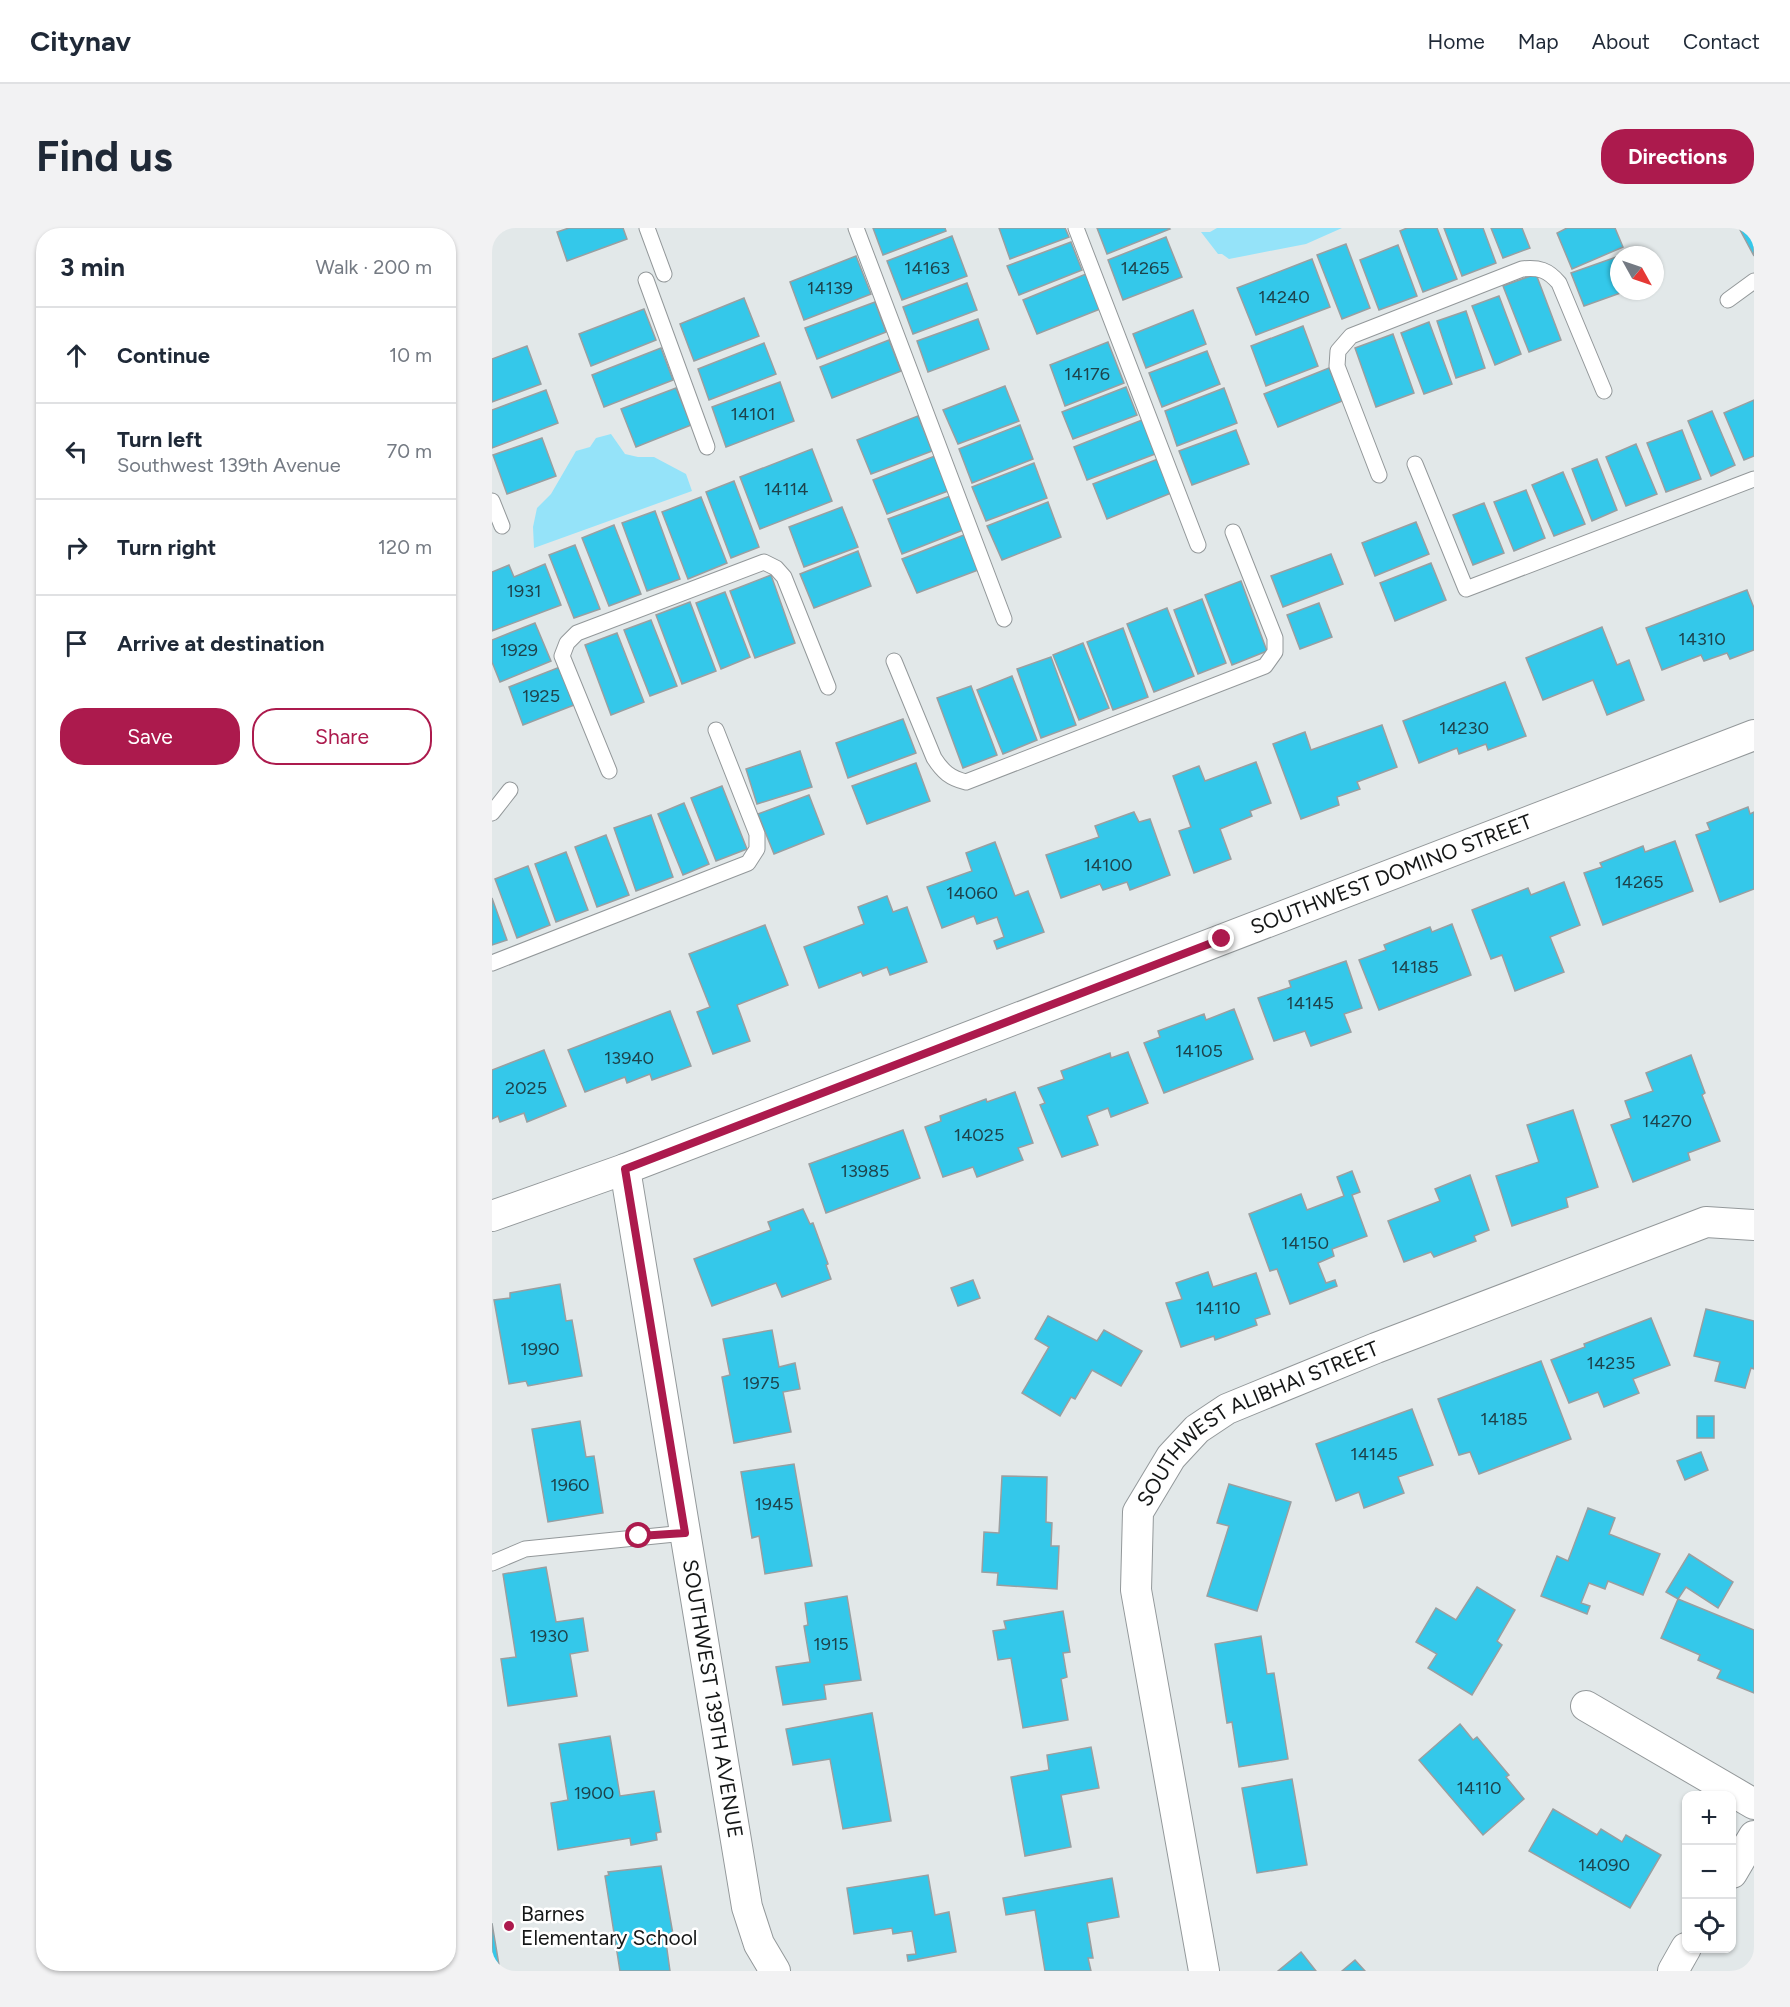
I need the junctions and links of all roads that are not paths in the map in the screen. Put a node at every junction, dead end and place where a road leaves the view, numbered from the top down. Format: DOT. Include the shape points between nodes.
graph roads {
  1 [pos="647,228"];
  2 [pos="855,228"];
  3 [pos="1076,228"];
  4 [pos="664,274"];
  5 [pos="646,280"];
  6 [pos="1754,281"];
  7 [pos="1728,300"];
  8 [pos="1604,391"];
  9 [pos="707,447"];
  10 [pos="1414,464"];
  11 [pos="1379,475"];
  12 [pos="1754,479"];
  13 [pos="492,501"];
  14 [pos="502,526"];
  15 [pos="1233,532"];
  16 [pos="1197,545"];
  17 [pos="1004,619"];
  18 [pos="894,661"];
  19 [pos="828,687"];
  20 [pos="716,730"];
  21 [pos="1754,735"];
  22 [pos="609,771"];
  23 [pos="510,790"];
  24 [pos="492,813"];
  25 [pos="492,963"];
  26 [pos="625,1169"];
  27 [pos="492,1216"];
  28 [pos="1754,1225"];
  29 [pos="685,1533"];
  30 [pos="492,1563"];
  31 [pos="1586,1706"];
  32 [pos="1754,1804"];
  33 [pos="1754,1836"];
  34 [pos="1736,1866"];
  35 [pos="1683,1953"];
  36 [pos="775,1971"];
  37 [pos="1204,1971"];
  38 [pos="1672,1971"];
  1 -- 4 [label="lane"];
  2 -- 17 [label="lane"];
  3 -- 16 [label="lane"];
  5 -- 9 [label="lane"];
  6 -- 7 [label="lane"];
  8 -- 11 [label="lane" via="1559,283 1550,272 1535,267 1522,269 1351,336 1338,351 1337,366"];
  10 -- 12 [label="lane" via="1466,589"];
  13 -- 14 [label="lane"];
  15 -- 18 [label="lane" via="1275,638 1275,652 1265,666 966,782 953,779 934,758"];
  19 -- 22 [label="lane" via="784,577 764,562 577,633 567,642 562,656"];
  20 -- 25 [label="lane" via="757,834 757,849 748,863"];
  21 -- 26 [label="street, SOUTHWEST DOMINO STREET"];
  23 -- 24 [label="lane"];
  26 -- 27 [label="street"];
  26 -- 29 [label="street, SOUTHWEST 139TH AVENUE"];
  28 -- 37 [label="street, SOUTHWEST ALIBHAI STREET" via="1706,1222 1376,1348 1227,1409 1197,1429 1171,1457 1138,1512 1136,1590"];
  29 -- 30 [label="lane" via="525,1549"];
  29 -- 36 [label="street, SOUTHWEST 139TH AVENUE" via="747,1906 759,1944"];
  31 -- 32 [label="street"];
  33 -- 34 [label="street"];
  35 -- 38 [label="street"];
}
